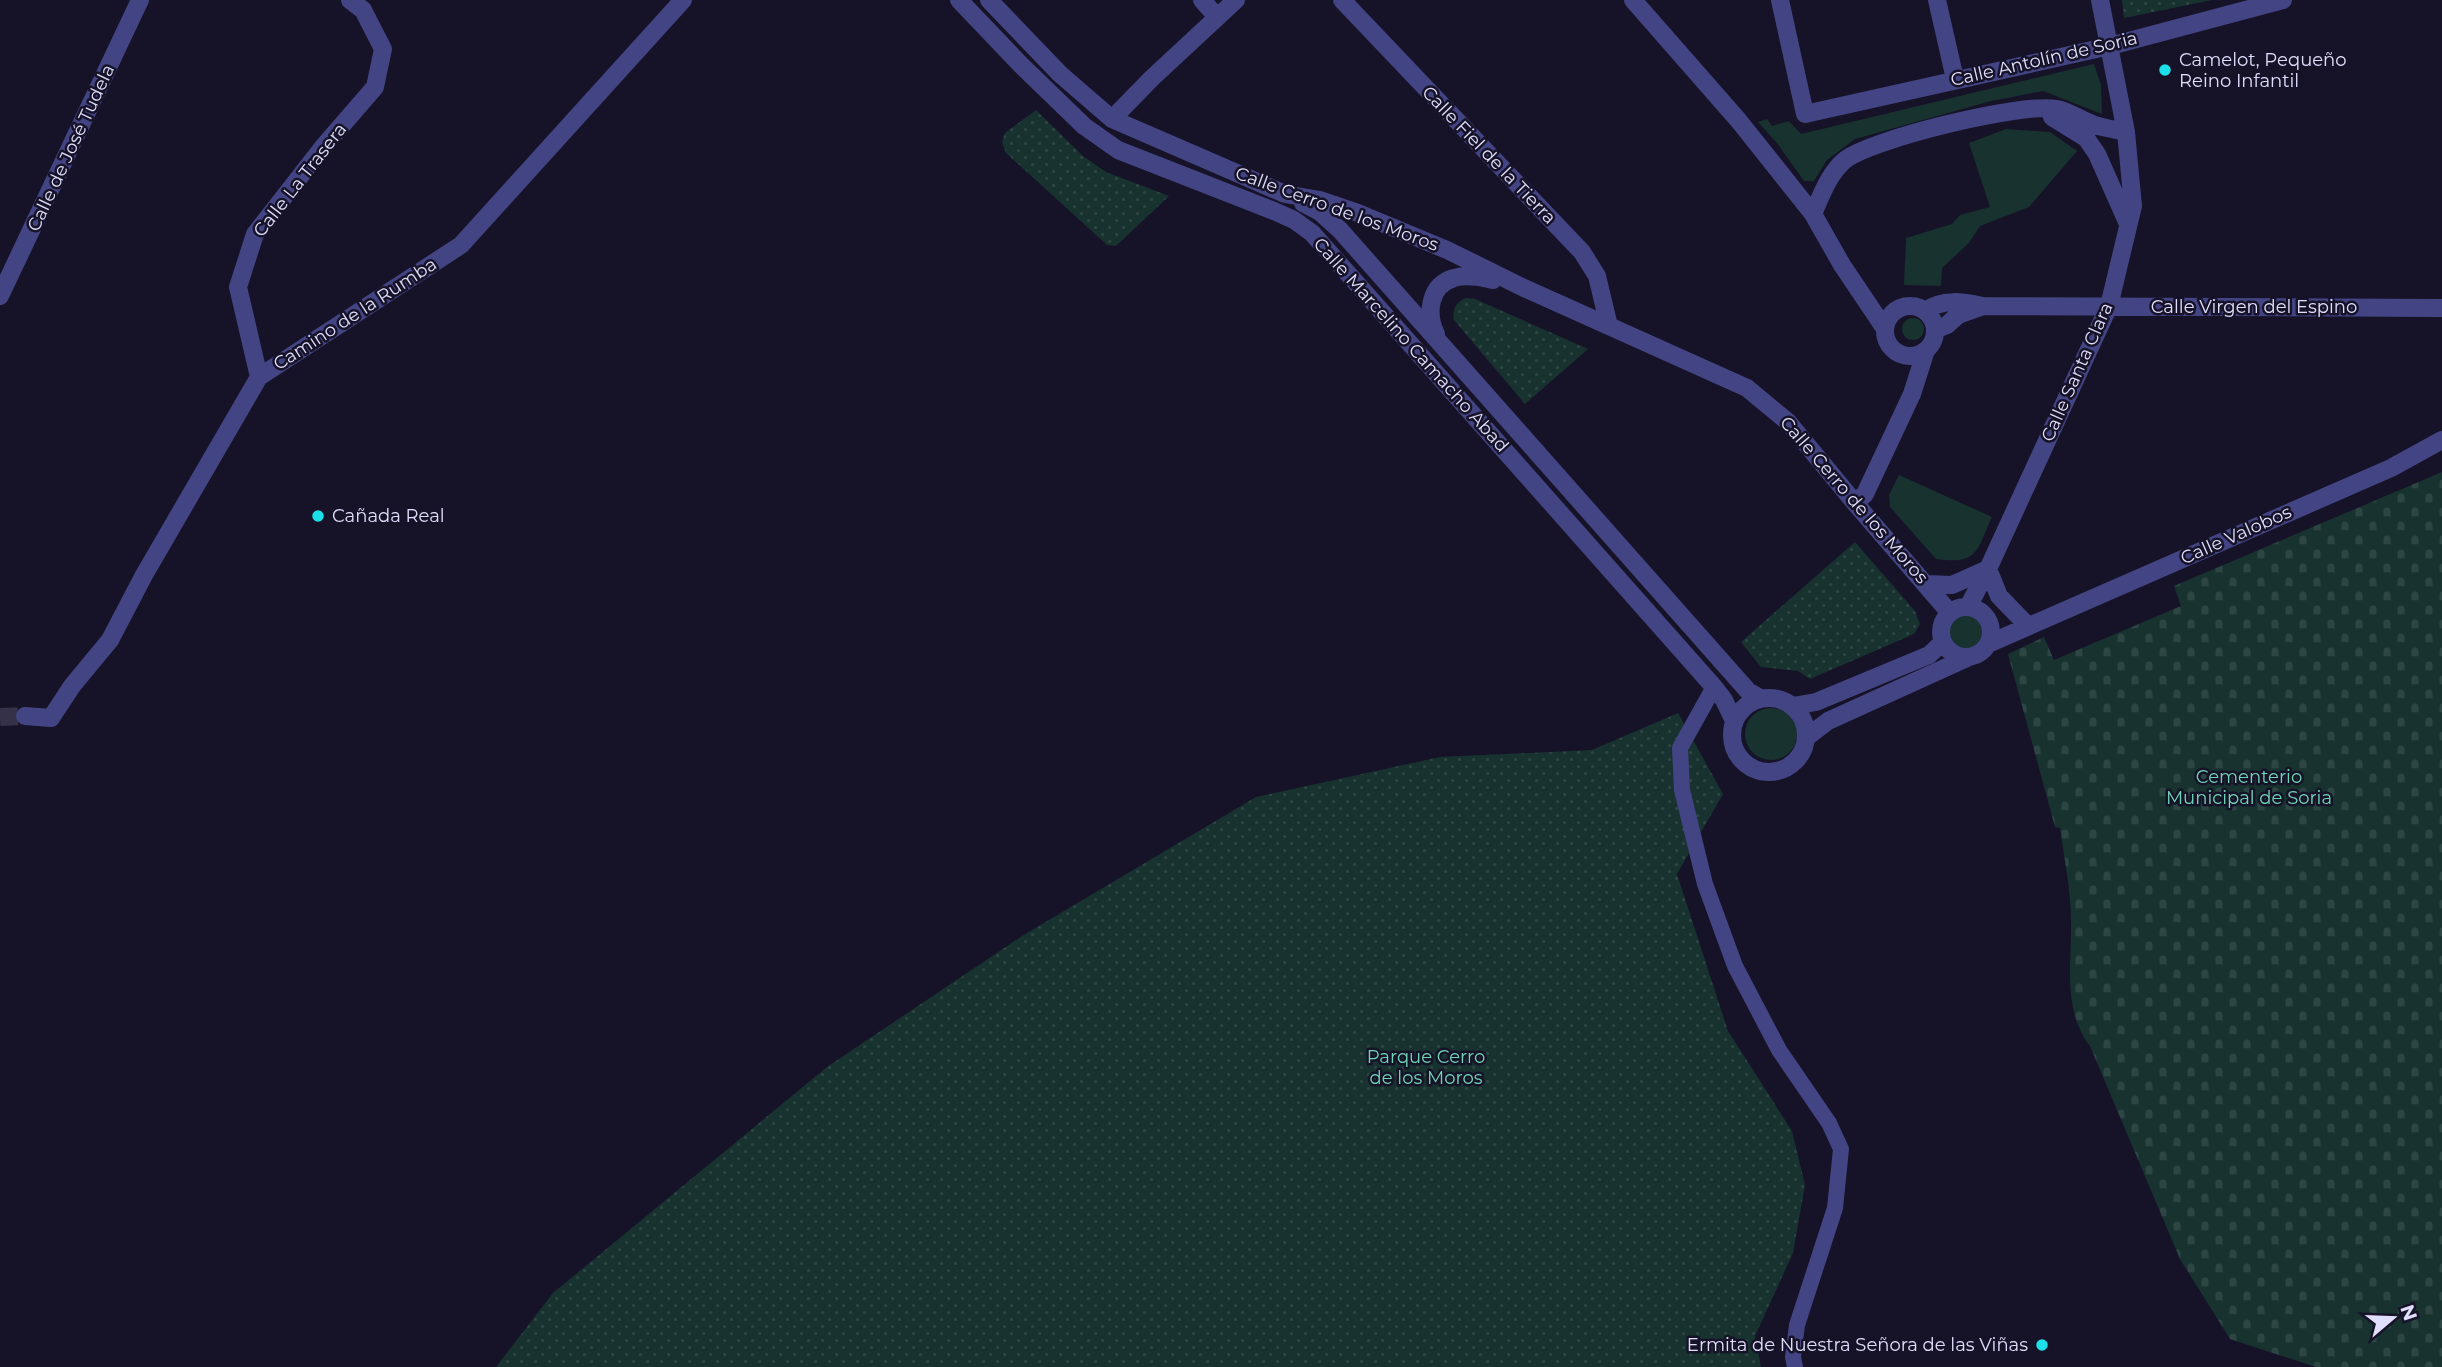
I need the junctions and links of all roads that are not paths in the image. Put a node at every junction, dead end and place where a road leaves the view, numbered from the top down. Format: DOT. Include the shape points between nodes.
graph roads {
  1 [pos="140,0"];
  2 [pos="350,0"];
  3 [pos="683,0"];
  4 [pos="959,0"];
  5 [pos="989,0"];
  6 [pos="1202,0"];
  7 [pos="1236,0"];
  8 [pos="1342,0"];
  9 [pos="1633,0"];
  10 [pos="1780,0"];
  11 [pos="1937,0"];
  12 [pos="2100,0"];
  13 [pos="2283,0"];
  14 [pos="1217,16"];
  15 [pos="2110,46"];
  16 [pos="1955,79"];
  17 [pos="2033,107"];
  18 [pos="1112,119"];
  19 [pos="2126,132"];
  20 [pos="1284,194"];
  21 [pos="1813,214"];
  22 [pos="2128,224"];
  23 [pos="1858,287"];
  24 [pos="1524,288"];
  25 [pos="0,296"];
  26 [pos="1983,306"];
  27 [pos="2109,306"];
  28 [pos="1899,308"];
  29 [pos="2442,308"];
  30 [pos="1925,311"];
  31 [pos="1609,326"];
  32 [pos="1885,329"];
  33 [pos="1935,330"];
  34 [pos="1926,350"];
  35 [pos="1445,351"];
  36 [pos="1901,354"];
  37 [pos="259,377"];
  38 [pos="1912,394"];
  39 [pos="2442,440"];
  40 [pos="1855,503"];
  41 [pos="1988,569"];
  42 [pos="1926,584"];
  43 [pos="1968,607"];
  44 [pos="1950,613"];
  45 [pos="1987,621"];
  46 [pos="2028,626"];
  47 [pos="1943,642"];
  48 [pos="1988,644"];
  49 [pos="1969,657"];
  50 [pos="1714,687"];
  51 [pos="1760,698"];
  52 [pos="1793,705"];
  53 [pos="25,716"];
  54 [pos="1734,721"];
  55 [pos="1806,738"];
  56 [pos="1795,1367"];
  1 -- 25 [label="street, Calle de José Tudela"];
  2 -- 37 [label="street, Calle La Trasera" via="363,10 383,49 375,87 254,234 237,287"];
  3 -- 37 [label="street, Camino de la Rumba" via="461,244"];
  4 -- 50 [label="street, Calle Marcelino Camacho Abad" via="1084,126 1118,150 1274,211 1312,233"];
  5 -- 18 [label="street, Calle Cerro de los Moros" via="1060,74"];
  6 -- 14 [label="street"];
  7 -- 14 [label="street"];
  8 -- 31 [label="street, Calle Fiel de la Tierra" via="1582,252 1597,276"];
  9 -- 21 [label="street"];
  10 -- 16 [label="street, Calle Antolín de Soria" via="1805,114"];
  11 -- 16 [label="street"];
  12 -- 15 [label="street, Calle Santa Clara"];
  13 -- 15 [label="street, Calle Antolín de Soria"];
  14 -- 18 [label="street"];
  15 -- 16 [label="street, Calle Antolín de Soria"];
  15 -- 19 [label="street, Calle Santa Clara"];
  17 -- 19 [label="street" via="2057,109"];
  17 -- 21 [label="street" via="1865,148 1844,161"];
  17 -- 22 [label="street" via="2086,138 2098,153"];
  18 -- 20 [label="street, Calle Cerro de los Moros"];
  19 -- 22 [label="street, Calle Santa Clara" via="2133,206"];
  20 -- 24 [label="street, Calle Cerro de los Moros" via="1358,213"];
  20 -- 35 [label="street, Calle Marcelino Camacho Abad" via="1320,212 1340,230"];
  21 -- 23 [label="street"];
  22 -- 27 [label="street, Calle Santa Clara"];
  23 -- 28 [label="street"];
  23 -- 32 [label="street"];
  24 -- 31 [label="street, Calle Cerro de los Moros"];
  24 -- 35 [label="street, Calle Cerro de los Moros" via="1475,276 1443,284 1429,310 1430,323"];
  26 -- 27 [label="street, Calle Virgen del Espino"];
  26 -- 30 [label="street, Calle Virgen del Espino" via="1936,303"];
  26 -- 33 [label="street, Calle Virgen del Espino"];
  27 -- 29 [label="street, Calle Virgen del Espino"];
  27 -- 41 [label="street, Calle Santa Clara"];
  28 -- 30 [label="street"];
  28 -- 32 [label="street"];
  30 -- 33 [label="street"];
  31 -- 40 [label="street, Calle Cerro de los Moros" via="1760,397 1788,422"];
  32 -- 36 [label="street" via="1889,345"];
  33 -- 34 [label="street"];
  34 -- 36 [label="street"];
  34 -- 38 [label="street"];
  35 -- 51 [label="street, Calle Marcelino Camacho Abad" via="1748,691"];
  36 -- 38 [label="street"];
  37 -- 53 [label="street, Camino de la Rumba" via="110,640 51,718"];
  38 -- 40 [label="street" via="1866,494"];
  39 -- 46 [label="street, Calle Valobos" via="2391,468"];
  40 -- 42 [label="street, Calle Cerro de los Moros"];
  41 -- 42 [label="street" via="1952,584"];
  41 -- 43 [label="street, Calle Santa Clara"];
  41 -- 45 [label="street, Calle Santa Clara"];
  41 -- 46 [label="street" via="1999,596"];
  42 -- 44 [label="street, Calle Cerro de los Moros"];
  43 -- 44 [label="street"];
  43 -- 45 [label="street"];
  44 -- 47 [label="street" via="1942,626"];
  45 -- 46 [label="street, Calle Valobos"];
  45 -- 48 [label="street"];
  46 -- 48 [label="street, Calle Valobos"];
  47 -- 49 [label="street" via="1954,653"];
  47 -- 52 [label="street" via="1929,655 1816,702"];
  48 -- 49 [label="street"];
  49 -- 55 [label="street" via="1828,721"];
  50 -- 54 [label="street, Calle Marcelino Camacho Abad"];
  50 -- 56 [label="street" via="1680,748 1682,790 1705,884 1735,966 1779,1050 1829,1123 1841,1149 1835,1208 1797,1325"];
  51 -- 52 [label="street"];
  51 -- 54 [label="street" via="1749,702"];
  52 -- 55 [label="street" via="1801,714"];
  54 -- 55 [label="street" via="1731,733 1739,758 1760,772 1786,769 1796,761"];
}
